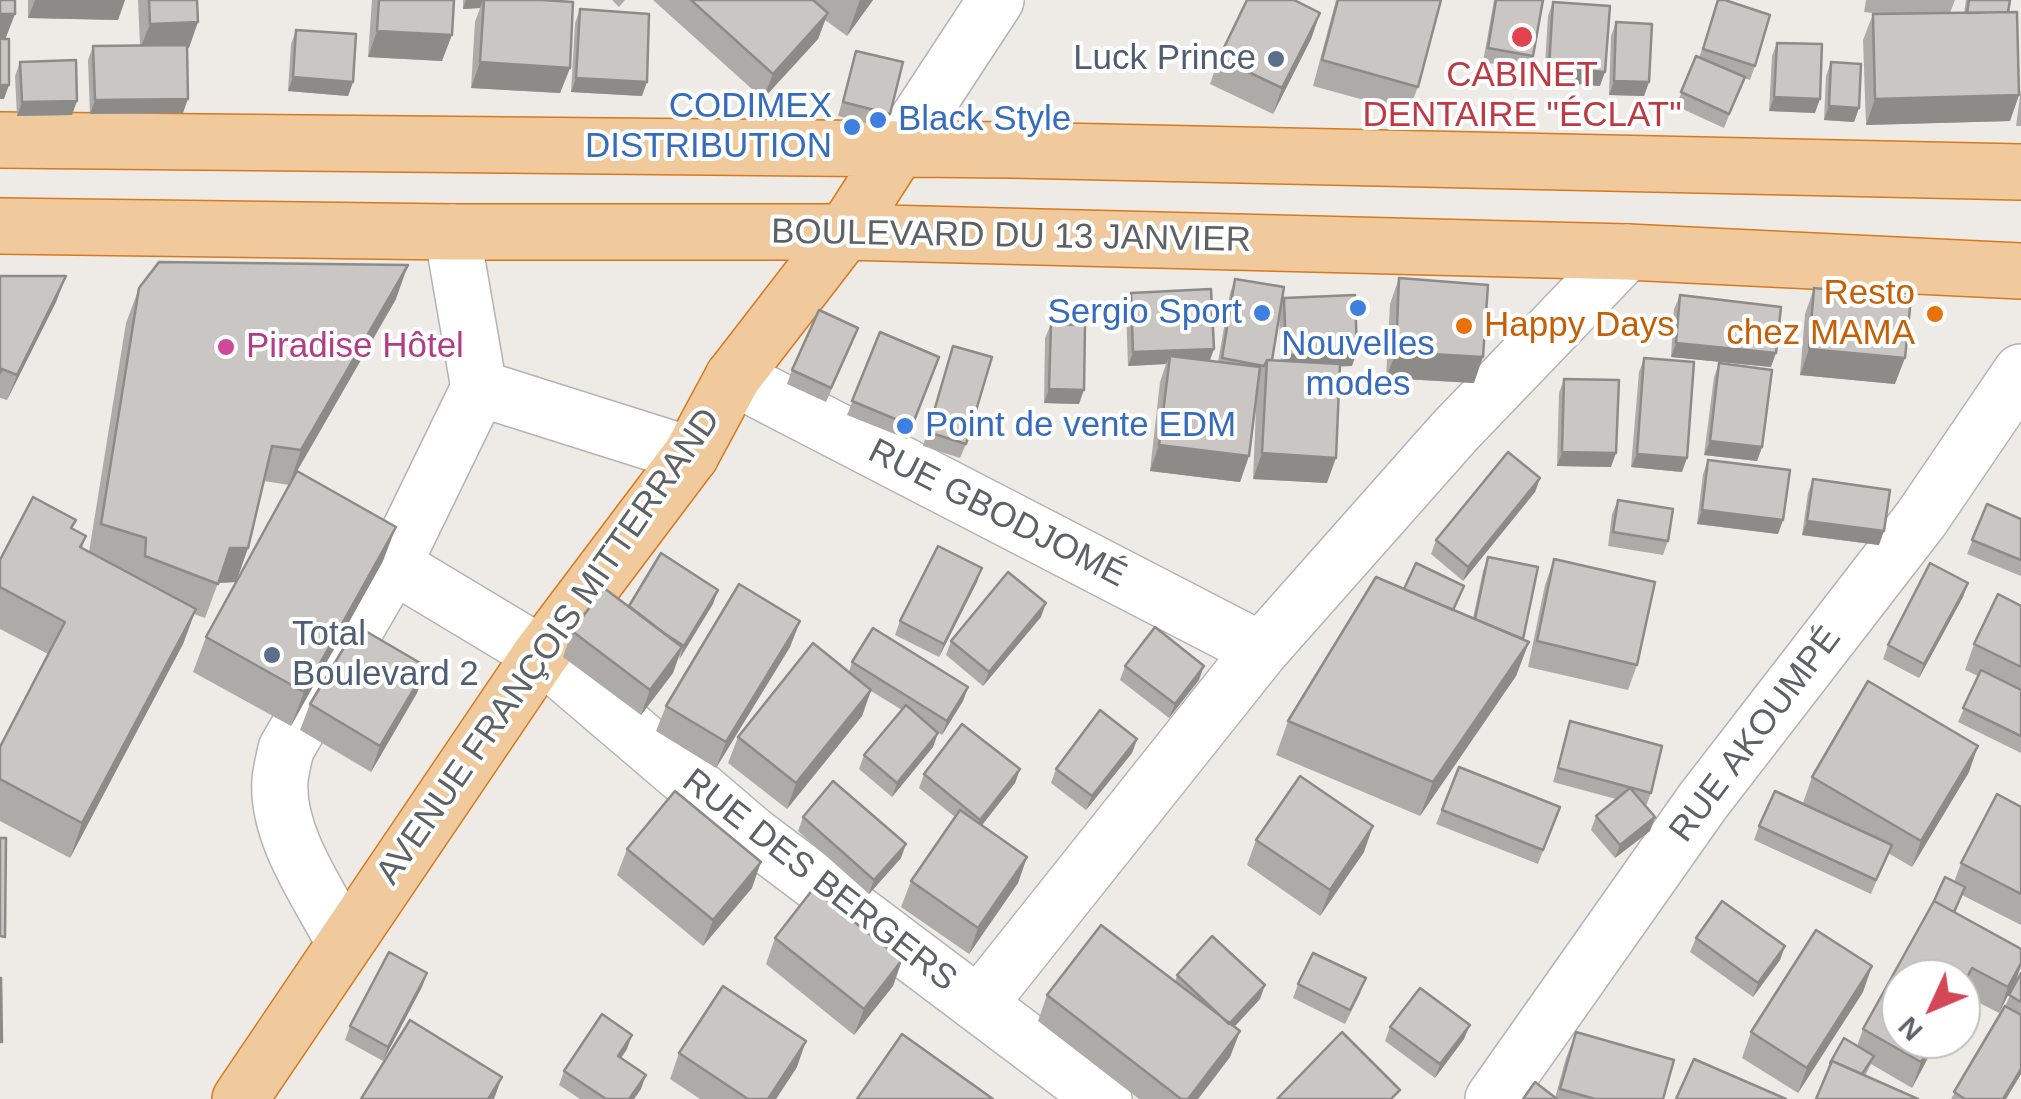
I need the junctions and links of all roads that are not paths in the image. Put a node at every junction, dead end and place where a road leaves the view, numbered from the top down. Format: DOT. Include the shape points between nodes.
graph roads {
  1 [pos="996,0"];
  2 [pos="0,140"];
  3 [pos="897,151"];
  4 [pos="2021,172"];
  5 [pos="0,226"];
  6 [pos="452,232"];
  7 [pos="845,232"];
  8 [pos="1627,252"];
  9 [pos="2021,271"];
  10 [pos="2021,372"];
  11 [pos="733,377"];
  12 [pos="478,388"];
  13 [pos="691,455"];
  14 [pos="392,565"];
  15 [pos="1261,650"];
  16 [pos="541,654"];
  17 [pos="344,942"];
  18 [pos="979,1004"];
  19 [pos="240,1099"];
  20 [pos="1104,1099"];
  21 [pos="1493,1099"];
  1 -- 3 [label="street"];
  2 -- 3 [label="highway"];
  3 -- 4 [label="highway"];
  3 -- 7 [label="highway, AVENUE FRANÇOIS MITTERRAND"];
  5 -- 6 [label="highway, BOULEVARD DU 13 JANVIER"];
  6 -- 7 [label="highway, BOULEVARD DU 13 JANVIER"];
  6 -- 12 [label="street"];
  7 -- 8 [label="highway, BOULEVARD DU 13 JANVIER"];
  7 -- 11 [label="highway, AVENUE FRANÇOIS MITTERRAND"];
  8 -- 9 [label="highway, BOULEVARD DU 13 JANVIER"];
  8 -- 15 [label="street" via="1455,431"];
  10 -- 21 [label="street, RUE AKOUMPÉ" via="1921,519 1703,801"];
  11 -- 13 [label="highway, AVENUE FRANÇOIS MITTERRAND"];
  11 -- 15 [label="street, RUE GBODJOMÉ"];
  12 -- 13 [label="street"];
  12 -- 14 [label="street"];
  13 -- 16 [label="highway, AVENUE FRANÇOIS MITTERRAND"];
  14 -- 16 [label="street, RUE DES BERGERS"];
  14 -- 17 [label="street" via="286,748 280,782 284,819"];
  15 -- 18 [label="street"];
  16 -- 17 [label="highway, AVENUE FRANÇOIS MITTERRAND"];
  16 -- 18 [label="street, RUE DES BERGERS" via="753,835"];
  17 -- 19 [label="highway, AVENUE FRANÇOIS MITTERRAND"];
  18 -- 20 [label="street, RUE DES BERGERS"];
}
